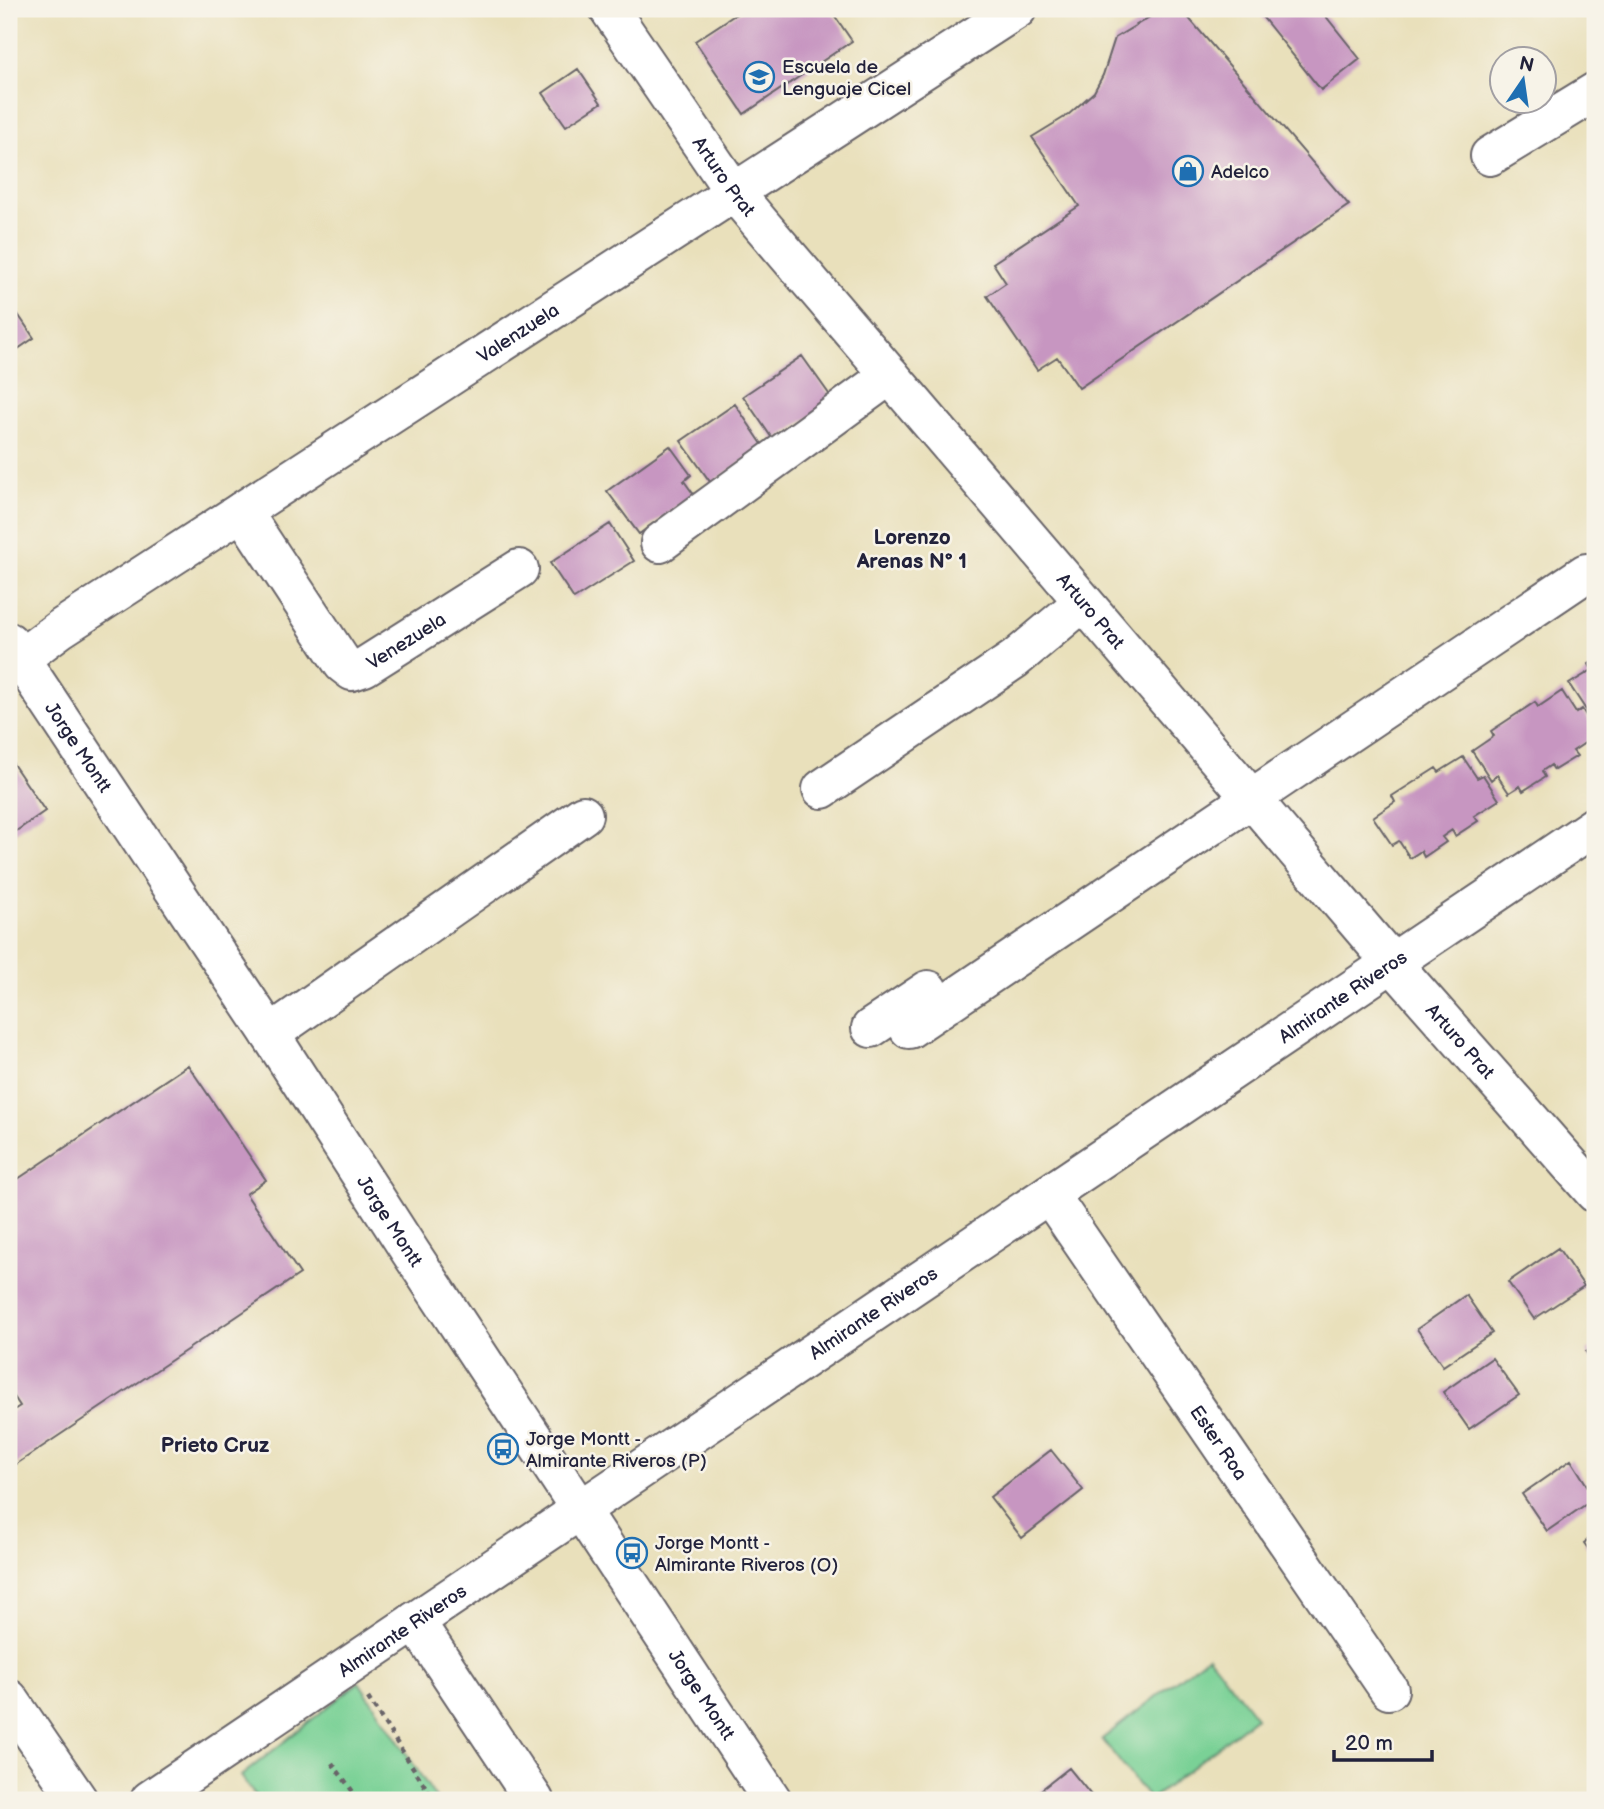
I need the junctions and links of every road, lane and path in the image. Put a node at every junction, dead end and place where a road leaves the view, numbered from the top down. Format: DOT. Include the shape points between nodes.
graph roads {
  1 [pos="608,9"];
  2 [pos="1017,9"];
  3 [pos="1595,92"];
  4 [pos="1490,156"];
  5 [pos="734,192"];
  6 [pos="890,375"];
  7 [pos="242,511"];
  8 [pos="660,543"];
  9 [pos="519,569"];
  10 [pos="1586,572"];
  11 [pos="1083,601"];
  12 [pos="12,656"];
  13 [pos="822,789"];
  14 [pos="1245,791"];
  15 [pos="583,815"];
  16 [pos="1595,826"];
  17 [pos="1392,963"];
  18 [pos="872,1028"];
  19 [pos="909,1029"];
  20 [pos="270,1034"];
  21 [pos="1595,1193"];
  22 [pos="1049,1194"];
  23 [pos="580,1510"];
  24 [pos="415,1621"];
  25 [pos="1389,1690"];
  26 [pos="369,1698"];
  27 [pos="9,1699"];
  28 [pos="332,1763"];
  29 [pos="78,1800"];
  30 [pos="150,1800"];
  31 [pos="359,1800"];
  32 [pos="434,1800"];
  33 [pos="534,1800"];
  34 [pos="772,1800"];
  1 -- 5 [label="street, Arturo Prat"];
  2 -- 5 [label="street, Valenzuela"];
  3 -- 4 [label="street"];
  5 -- 6 [label="street, Arturo Prat"];
  5 -- 7 [label="street, Valenzuela"];
  6 -- 8 [label="street"];
  6 -- 11 [label="street, Arturo Prat"];
  7 -- 9 [label="street, Venezuela" via="352,671"];
  7 -- 12 [label="street, Valenzuela"];
  10 -- 14 [label="street"];
  11 -- 13 [label="street" via="1015,659"];
  11 -- 14 [label="street, Arturo Prat"];
  12 -- 20 [label="street, Jorge Montt"];
  14 -- 17 [label="street, Arturo Prat"];
  14 -- 18 [label="street"];
  14 -- 19 [label="street"];
  15 -- 20 [label="street"];
  16 -- 17 [label="street, Almirante Riveros"];
  17 -- 21 [label="street, Arturo Prat"];
  17 -- 22 [label="street, Almirante Riveros"];
  20 -- 23 [label="street, Jorge Montt"];
  22 -- 23 [label="street, Almirante Riveros"];
  22 -- 25 [label="street, Ester Roa"];
  23 -- 24 [label="street, Almirante Riveros"];
  23 -- 34 [label="street, Jorge Montt"];
  24 -- 30 [label="street, Almirante Riveros"];
  24 -- 33 [label="street"];
  26 -- 32 [label="path"];
  27 -- 29 [label="street"];
  28 -- 31 [label="path"];
}
